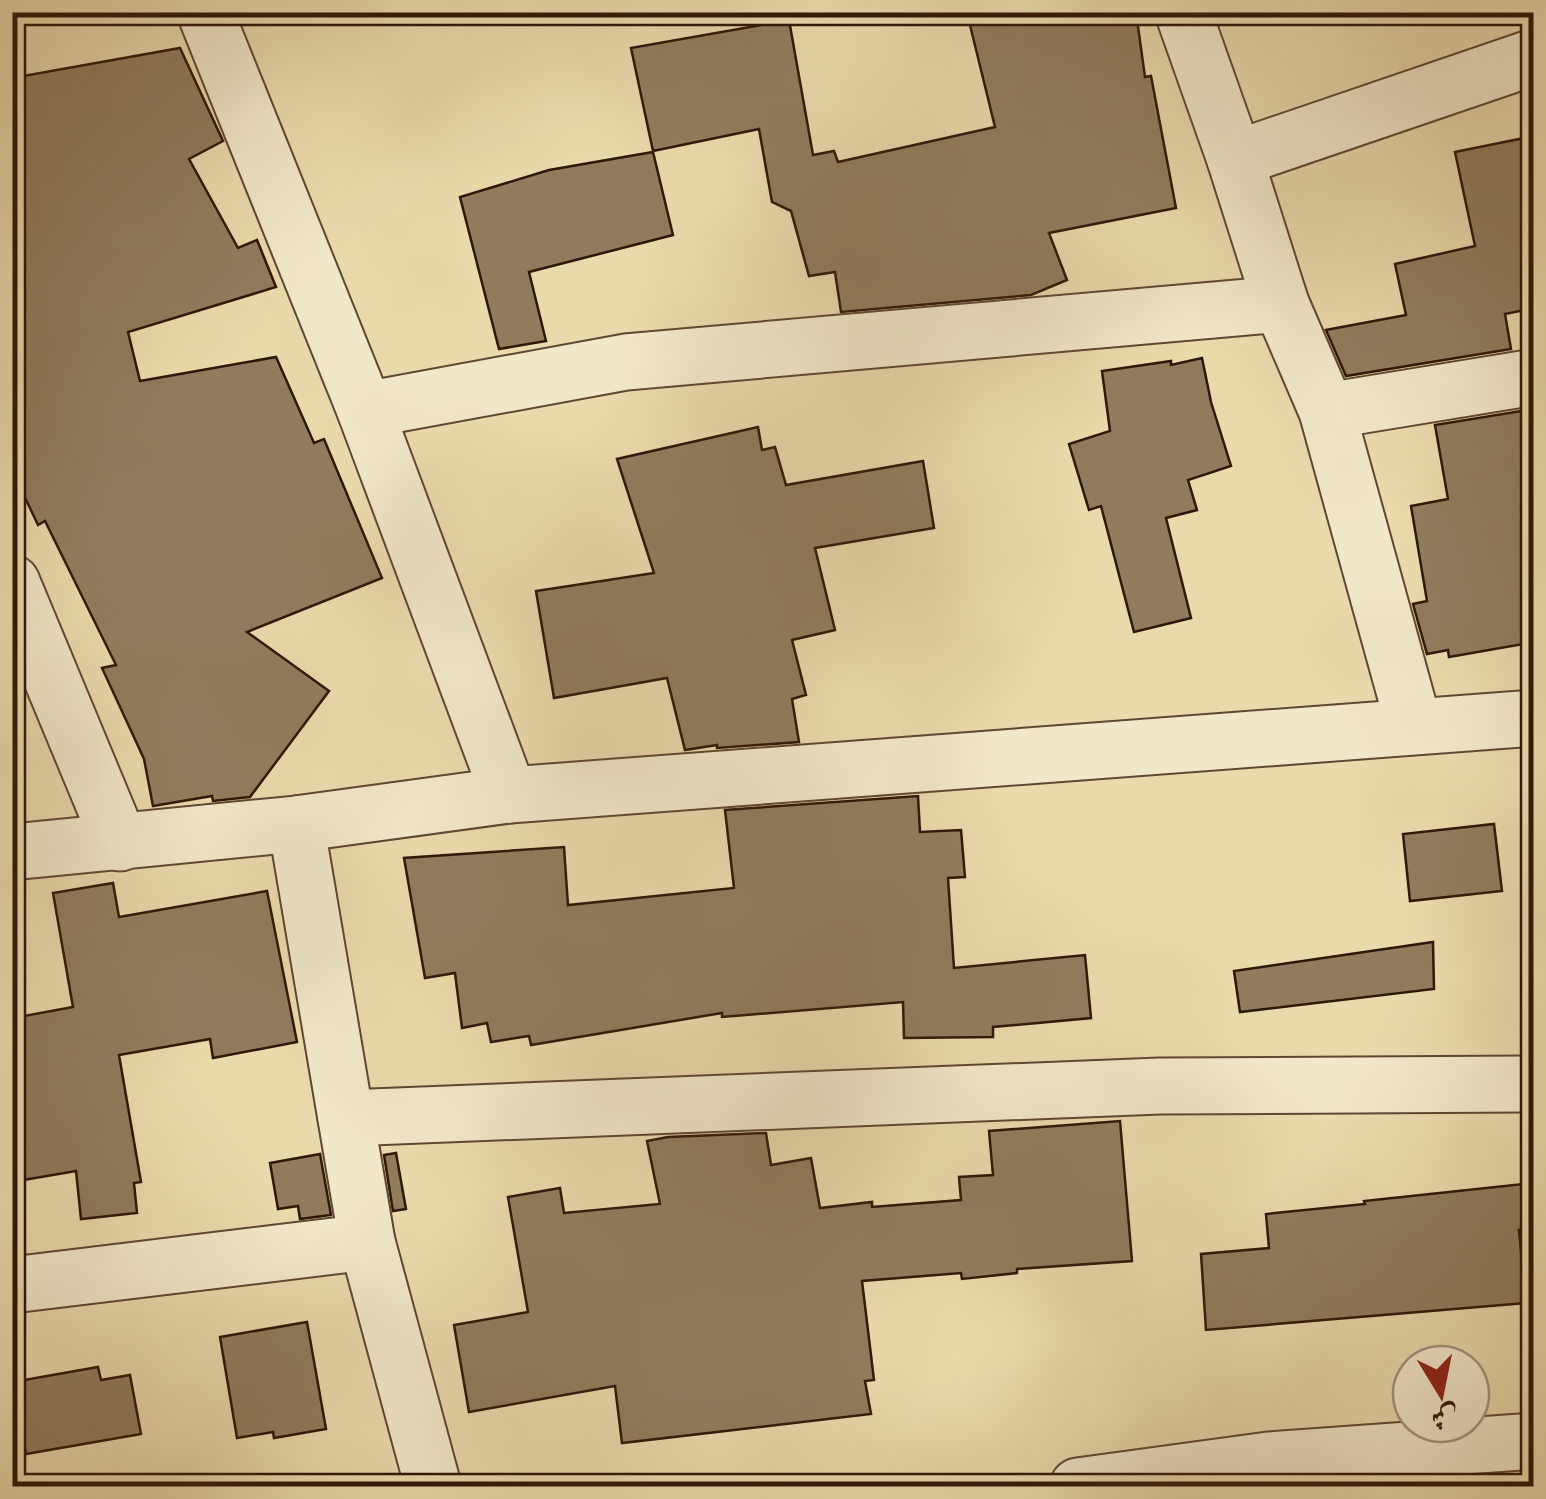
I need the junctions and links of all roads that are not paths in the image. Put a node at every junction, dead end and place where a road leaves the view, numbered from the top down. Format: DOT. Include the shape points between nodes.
graph roads {
  1 [pos="1183,12"];
  2 [pos="218,15"];
  3 [pos="1534,57"];
  4 [pos="1236,159"];
  5 [pos="1281,304"];
  6 [pos="1534,376"];
  7 [pos="365,410"];
  8 [pos="1327,410"];
  9 [pos="12,583"];
  10 [pos="1534,718"];
  11 [pos="1414,726"];
  12 [pos="509,795"];
  13 [pos="296,824"];
  14 [pos="120,843"];
  15 [pos="12,852"];
  16 [pos="1534,1084"];
  17 [pos="346,1118"];
  18 [pos="368,1242"];
  19 [pos="12,1286"];
  20 [pos="1534,1441"];
  21 [pos="433,1486"];
  22 [pos="1078,1486"];
  1 -- 4 [label="street"];
  2 -- 7 [label="street"];
  3 -- 4 [label="street"];
  4 -- 5 [label="street"];
  5 -- 7 [label="street" via="626,362"];
  5 -- 8 [label="street"];
  6 -- 8 [label="street"];
  7 -- 12 [label="street"];
  8 -- 11 [label="street"];
  9 -- 14 [label="street"];
  10 -- 11 [label="street"];
  11 -- 12 [label="street"];
  12 -- 13 [label="street"];
  13 -- 14 [label="street"];
  13 -- 17 [label="street"];
  14 -- 15 [label="street"];
  16 -- 17 [label="street" via="1160,1086"];
  17 -- 18 [label="street"];
  18 -- 19 [label="street"];
  18 -- 21 [label="street"];
  20 -- 22 [label="street" via="1268,1460"];
}
